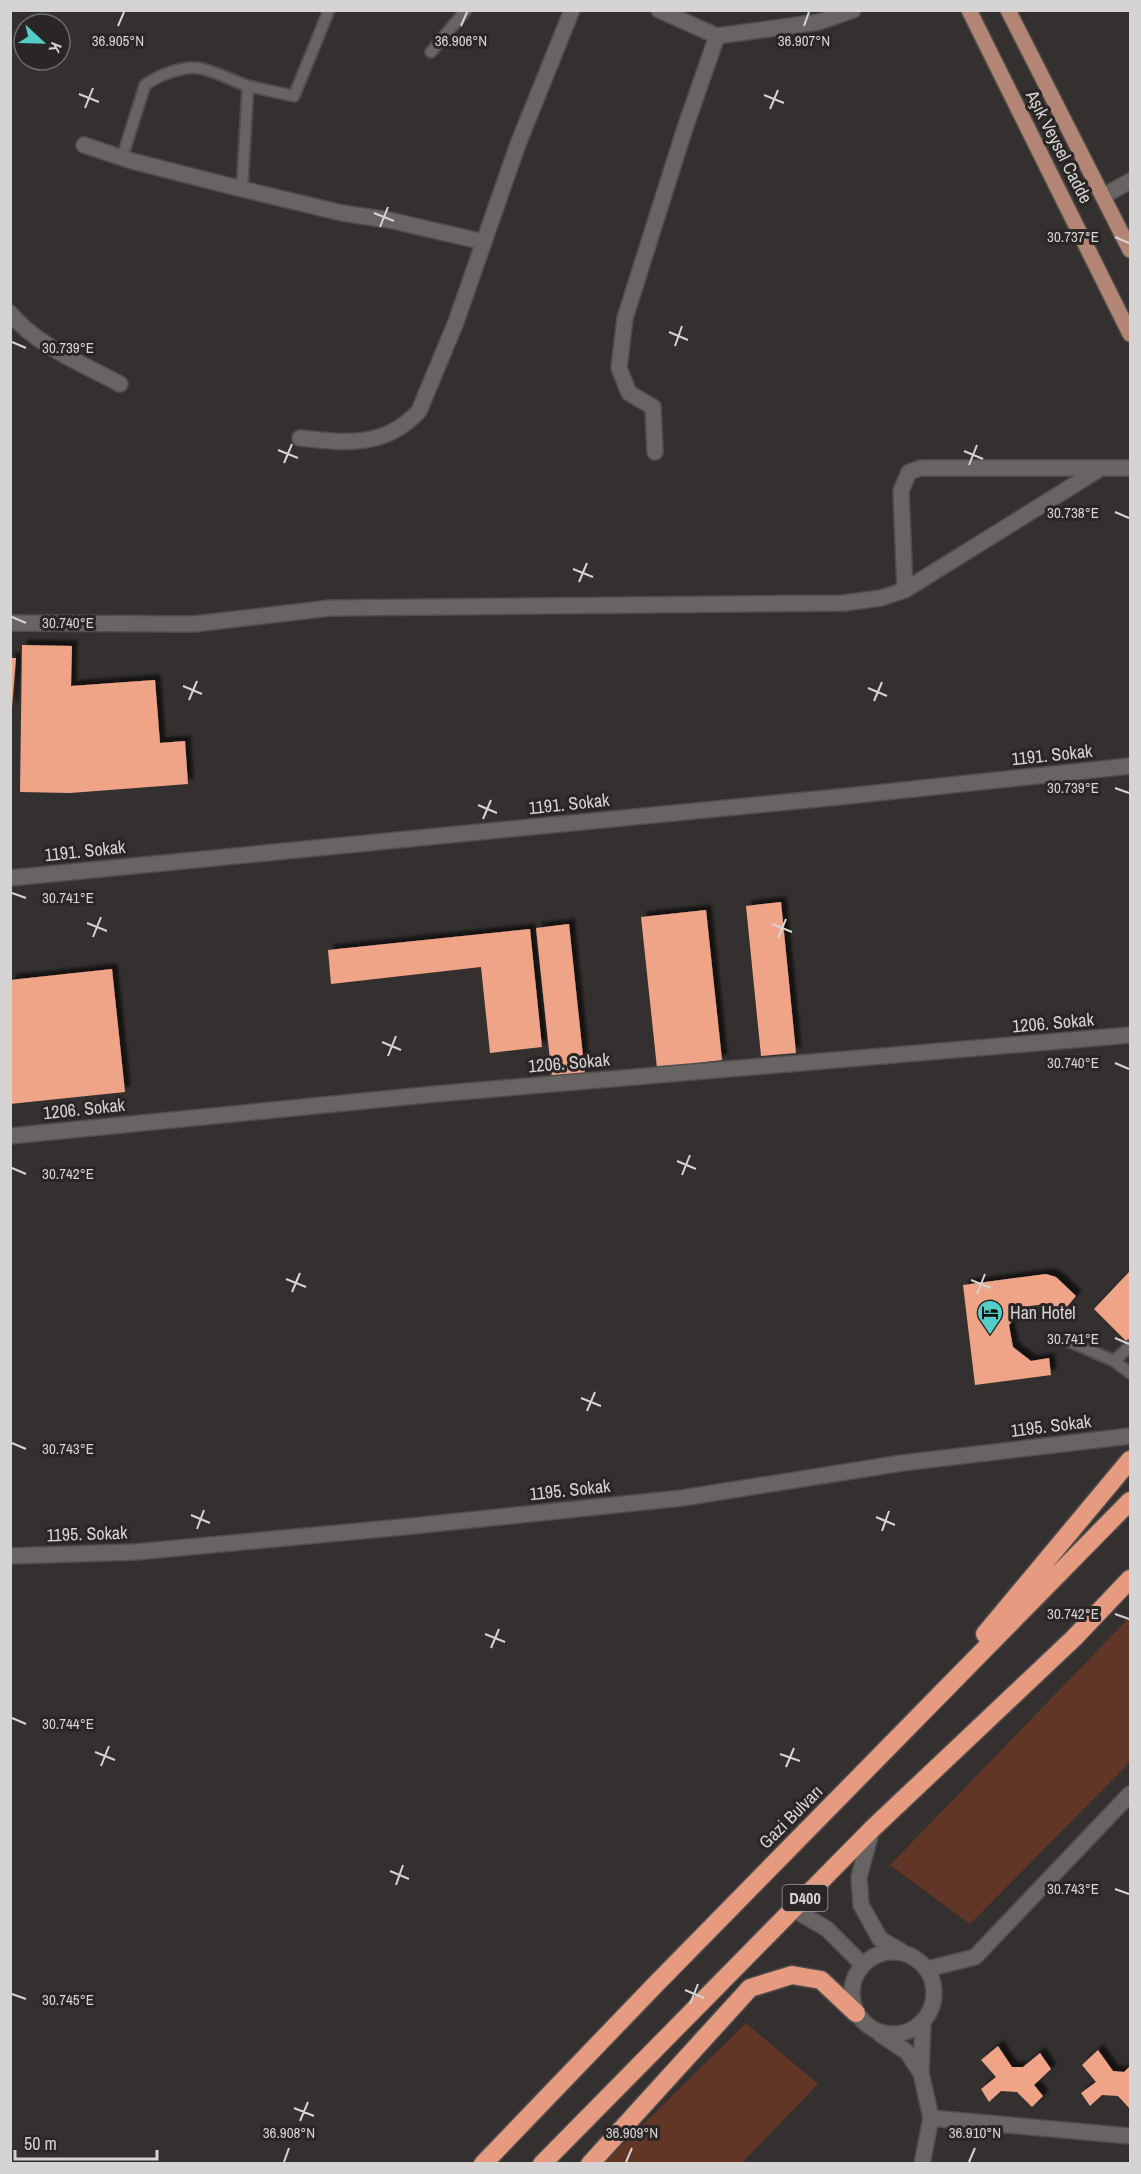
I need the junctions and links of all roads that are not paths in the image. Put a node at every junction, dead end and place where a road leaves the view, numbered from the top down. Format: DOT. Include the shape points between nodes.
graph roads {
  1 [pos="329,10"];
  2 [pos="466,10"];
  3 [pos="572,10"];
  4 [pos="659,10"];
  5 [pos="853,10"];
  6 [pos="969,10"];
  7 [pos="1008,10"];
  8 [pos="816,16"];
  9 [pos="717,36"];
  10 [pos="430,52"];
  11 [pos="248,86"];
  12 [pos="84,145"];
  13 [pos="122,158"];
  14 [pos="1131,181"];
  15 [pos="242,189"];
  16 [pos="1103,196"];
  17 [pos="484,242"];
  18 [pos="1131,250"];
  19 [pos="10,313"];
  20 [pos="1131,334"];
  21 [pos="120,384"];
  22 [pos="300,438"];
  23 [pos="656,452"];
  24 [pos="1131,468"];
  25 [pos="1100,469"];
  26 [pos="904,590"];
  27 [pos="10,623"];
  28 [pos="1131,766"];
  29 [pos="10,878"];
  30 [pos="1131,1035"];
  31 [pos="10,1136"];
  32 [pos="1064,1339"];
  33 [pos="1131,1346"];
  34 [pos="1114,1361"];
  35 [pos="1131,1373"];
  36 [pos="1131,1436"];
  37 [pos="1131,1460"];
  38 [pos="1131,1501"];
  39 [pos="11,1556"];
  40 [pos="1131,1579"];
  41 [pos="1131,1593"];
  42 [pos="1074,1638"];
  43 [pos="895,1741"];
  44 [pos="1131,1794"];
  45 [pos="872,1829"];
  46 [pos="793,1909"];
  47 [pos="903,1953"];
  48 [pos="863,1965"];
  49 [pos="927,1969"];
  50 [pos="856,2013"];
  51 [pos="923,2022"];
  52 [pos="875,2031"];
  53 [pos="921,2073"];
  54 [pos="931,2118"];
  55 [pos="1131,2136"];
  56 [pos="483,2163"];
  57 [pos="542,2163"];
  58 [pos="590,2163"];
  59 [pos="922,2163"];
  1 -- 11 [label="lane" via="294,96"];
  2 -- 10 [label="lane"];
  3 -- 17 [label="street"];
  4 -- 9 [label="street"];
  5 -- 8 [label="street"];
  6 -- 20 [label="main road, Aşık Veysel Cadde"];
  7 -- 16 [label="main road, Aşık Veysel Cadde"];
  8 -- 9 [label="street"];
  9 -- 23 [label="street" via="625,318 619,368 629,393 653,407"];
  11 -- 13 [label="lane" via="201,68 155,78 145,85"];
  11 -- 15 [label="lane"];
  12 -- 13 [label="street"];
  13 -- 15 [label="street"];
  14 -- 16 [label="street"];
  15 -- 17 [label="street"];
  16 -- 18 [label="main road, Aşık Veysel Cadde"];
  17 -- 22 [label="street" via="419,411 408,423 380,438 362,442"];
  19 -- 21 [label="street" via="21,326 57,350"];
  24 -- 25 [label="street"];
  25 -- 26 [label="street"];
  25 -- 26 [label="street" via="921,468 909,472 901,491"];
  26 -- 27 [label="street" via="881,598 843,603 330,608 194,624"];
  28 -- 29 [label="street, 1191. Sokak"];
  30 -- 31 [label="street, 1206. Sokak" via="435,1094"];
  32 -- 34 [label="lane"];
  33 -- 34 [label="lane"];
  34 -- 35 [label="lane"];
  36 -- 39 [label="street, 1195. Sokak" via="902,1463 682,1498 135,1552"];
  37 -- 43 [label="highway"];
  38 -- 43 [label="highway, Gazi Bulvarı / D400"];
  40 -- 42 [label="highway, D400"];
  41 -- 42 [label="highway"];
  42 -- 45 [label="highway, D400"];
  43 -- 56 [label="highway, Gazi Bulvarı / D400"];
  44 -- 49 [label="street" via="975,1957"];
  45 -- 46 [label="highway, D400"];
  45 -- 47 [label="street" via="859,1877 861,1905 880,1939"];
  46 -- 48 [label="street" via="828,1929"];
  46 -- 57 [label="highway, D400"];
  47 -- 48 [label="street" via="875,1956"];
  47 -- 49 [label="street"];
  48 -- 50 [label="street" via="852,1988"];
  49 -- 51 [label="street" via="935,1996"];
  50 -- 52 [label="street"];
  50 -- 58 [label="highway" via="820,1980 792,1975 750,1988"];
  51 -- 52 [label="street" via="900,2035"];
  51 -- 53 [label="street"];
  52 -- 53 [label="street" via="907,2052"];
  53 -- 54 [label="street"];
  54 -- 55 [label="street"];
  54 -- 59 [label="street"];
}
